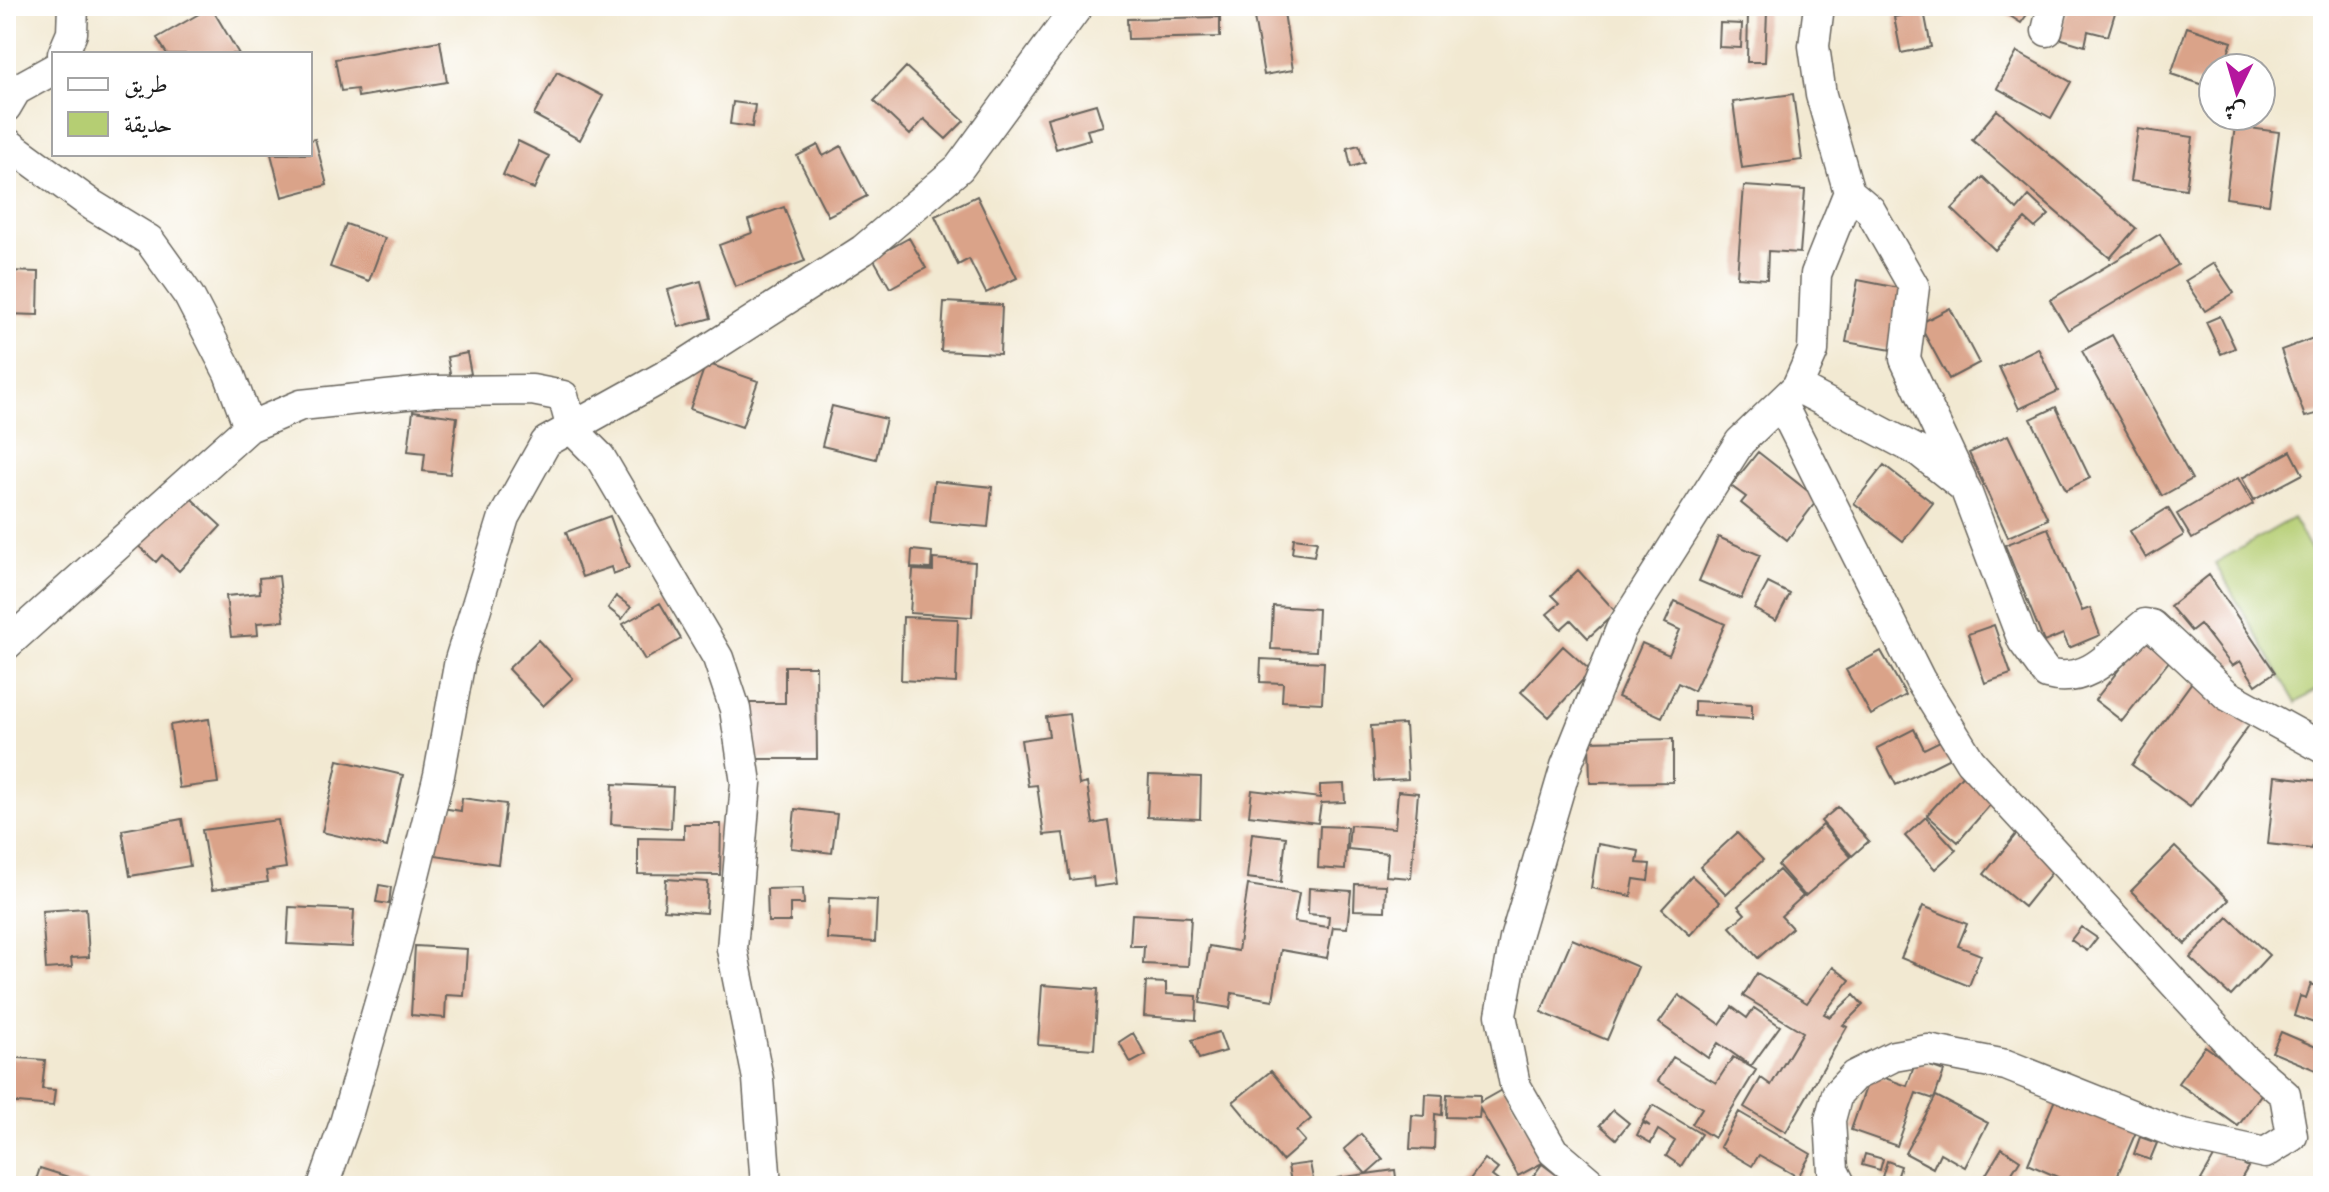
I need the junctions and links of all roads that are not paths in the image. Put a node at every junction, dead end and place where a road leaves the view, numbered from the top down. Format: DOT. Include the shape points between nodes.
graph roads {
  1 [pos="73,6"];
  2 [pos="1078,6"];
  3 [pos="1819,6"];
  4 [pos="64,52"];
  5 [pos="52,70"];
  6 [pos="6,107"];
  7 [pos="6,142"];
  8 [pos="1849,192"];
  9 [pos="1789,395"];
  10 [pos="249,427"];
  11 [pos="572,429"];
  12 [pos="1965,488"];
  13 [pos="6,645"];
  14 [pos="2323,748"];
  15 [pos="323,1186"];
  16 [pos="766,1186"];
  17 [pos="1594,1186"];
  18 [pos="1841,1186"];
  1 -- 4 [label="street" via="72,33"];
  2 -- 11 [label="street" via="959,168 863,250 681,367"];
  3 -- 8 [label="street" via="1814,46 1821,95"];
  5 -- 6 [label="street" via="16,90"];
  7 -- 10 [label="street" via="149,240 189,296 229,373"];
  8 -- 9 [label="street" via="1816,274 1813,351"];
  8 -- 12 [label="street" via="1870,210 1914,287 1905,359"];
  9 -- 12 [label="street" via="1920,452"];
  9 -- 17 [label="street" via="1740,442 1621,629 1566,766 1515,939 1501,1015 1515,1085 1553,1151"];
  9 -- 18 [label="street" via="1920,680 1970,761 2243,1058 2285,1095 2292,1136 2265,1153 2179,1134 2006,1065 1928,1050 1894,1056 1854,1076 1837,1094 1830,1120 1833,1170"];
  10 -- 11 [label="street" via="301,405 434,391 532,390 563,396"];
  10 -- 13 [label="street"];
  11 -- 15 [label="street" via="546,442 504,517 460,660 439,775 396,947"];
  11 -- 16 [label="street" via="600,457 718,658 735,709 746,783 732,949 758,1079"];
  12 -- 14 [label="street" via="2023,641 2047,674 2074,677 2097,668 2145,624 2152,625 2227,695"];
}
